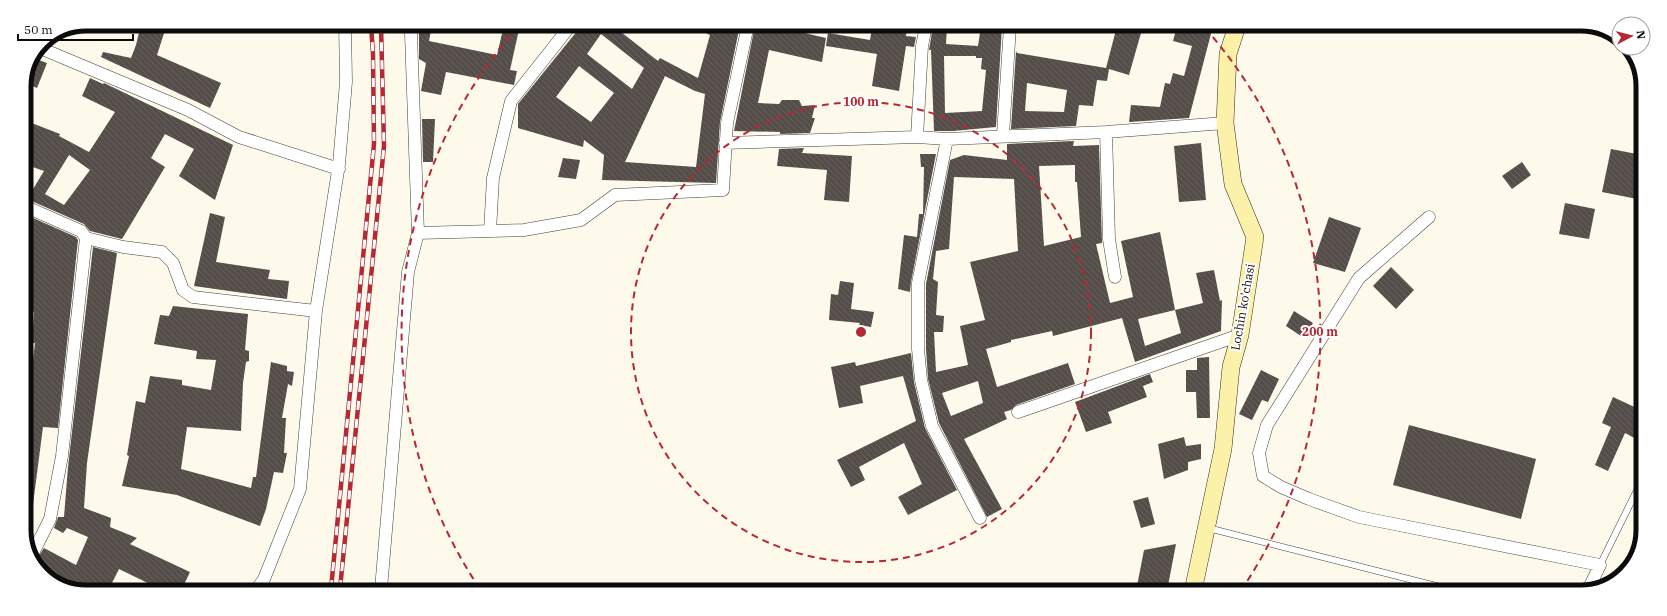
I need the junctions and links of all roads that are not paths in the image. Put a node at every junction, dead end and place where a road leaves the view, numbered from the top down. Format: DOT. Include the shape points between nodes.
graph roads {
  1 [pos="345,31"];
  2 [pos="412,31"];
  3 [pos="566,31"];
  4 [pos="747,31"];
  5 [pos="925,31"];
  6 [pos="1010,31"];
  7 [pos="1235,31"];
  8 [pos="45,50"];
  9 [pos="1225,123"];
  10 [pos="1106,132"];
  11 [pos="1003,135"];
  12 [pos="917,137"];
  13 [pos="947,139"];
  14 [pos="725,143"];
  15 [pos="339,169"];
  16 [pos="31,209"];
  17 [pos="1428,217"];
  18 [pos="490,231"];
  19 [pos="418,233"];
  20 [pos="86,238"];
  21 [pos="1115,277"];
  22 [pos="316,310"];
  23 [pos="1240,335"];
  24 [pos="1018,412"];
  25 [pos="1636,492"];
  26 [pos="980,518"];
  27 [pos="1205,527"];
  28 [pos="35,549"];
  29 [pos="1600,565"];
  30 [pos="1591,584"];
  31 [pos="260,585"];
  32 [pos="381,585"];
  33 [pos="1194,585"];
  34 [pos="1433,585"];
  1 -- 15 [label="street" via="346,82"];
  2 -- 19 [label="street"];
  3 -- 18 [label="street" via="511,100 493,178"];
  4 -- 14 [label="street"];
  5 -- 12 [label="street"];
  6 -- 11 [label="street"];
  7 -- 9 [label="street, Lochin ko'chasi" via="1228,54"];
  8 -- 15 [label="street" via="188,110 239,138"];
  9 -- 10 [label="street"];
  9 -- 23 [label="street, Lochin ko'chasi" via="1233,184 1255,237"];
  10 -- 11 [label="street"];
  10 -- 21 [label="street" via="1109,239"];
  11 -- 13 [label="street"];
  12 -- 13 [label="street"];
  12 -- 14 [label="street"];
  13 -- 26 [label="street" via="918,283 918,349 921,380 932,426"];
  14 -- 18 [label="street" via="723,190 615,195 581,220 524,230"];
  15 -- 22 [label="street"];
  16 -- 20 [label="street" via="81,231"];
  17 -- 29 [label="street" via="1359,278 1267,425 1260,453 1262,476 1309,499 1359,517"];
  18 -- 19 [label="street"];
  19 -- 32 [label="street" via="408,272"];
  20 -- 22 [label="street" via="162,252 173,263 183,290 193,297"];
  20 -- 28 [label="street" via="62,456 50,519"];
  22 -- 31 [label="street" via="300,489"];
  23 -- 24 [label="street"];
  23 -- 27 [label="street, Lochin ko'chasi" via="1231,367 1223,449"];
  25 -- 29 [label="lane"];
  27 -- 33 [label="street, Lochin ko'chasi"];
  27 -- 34 [label="lane"];
  29 -- 30 [label="street"];
}
